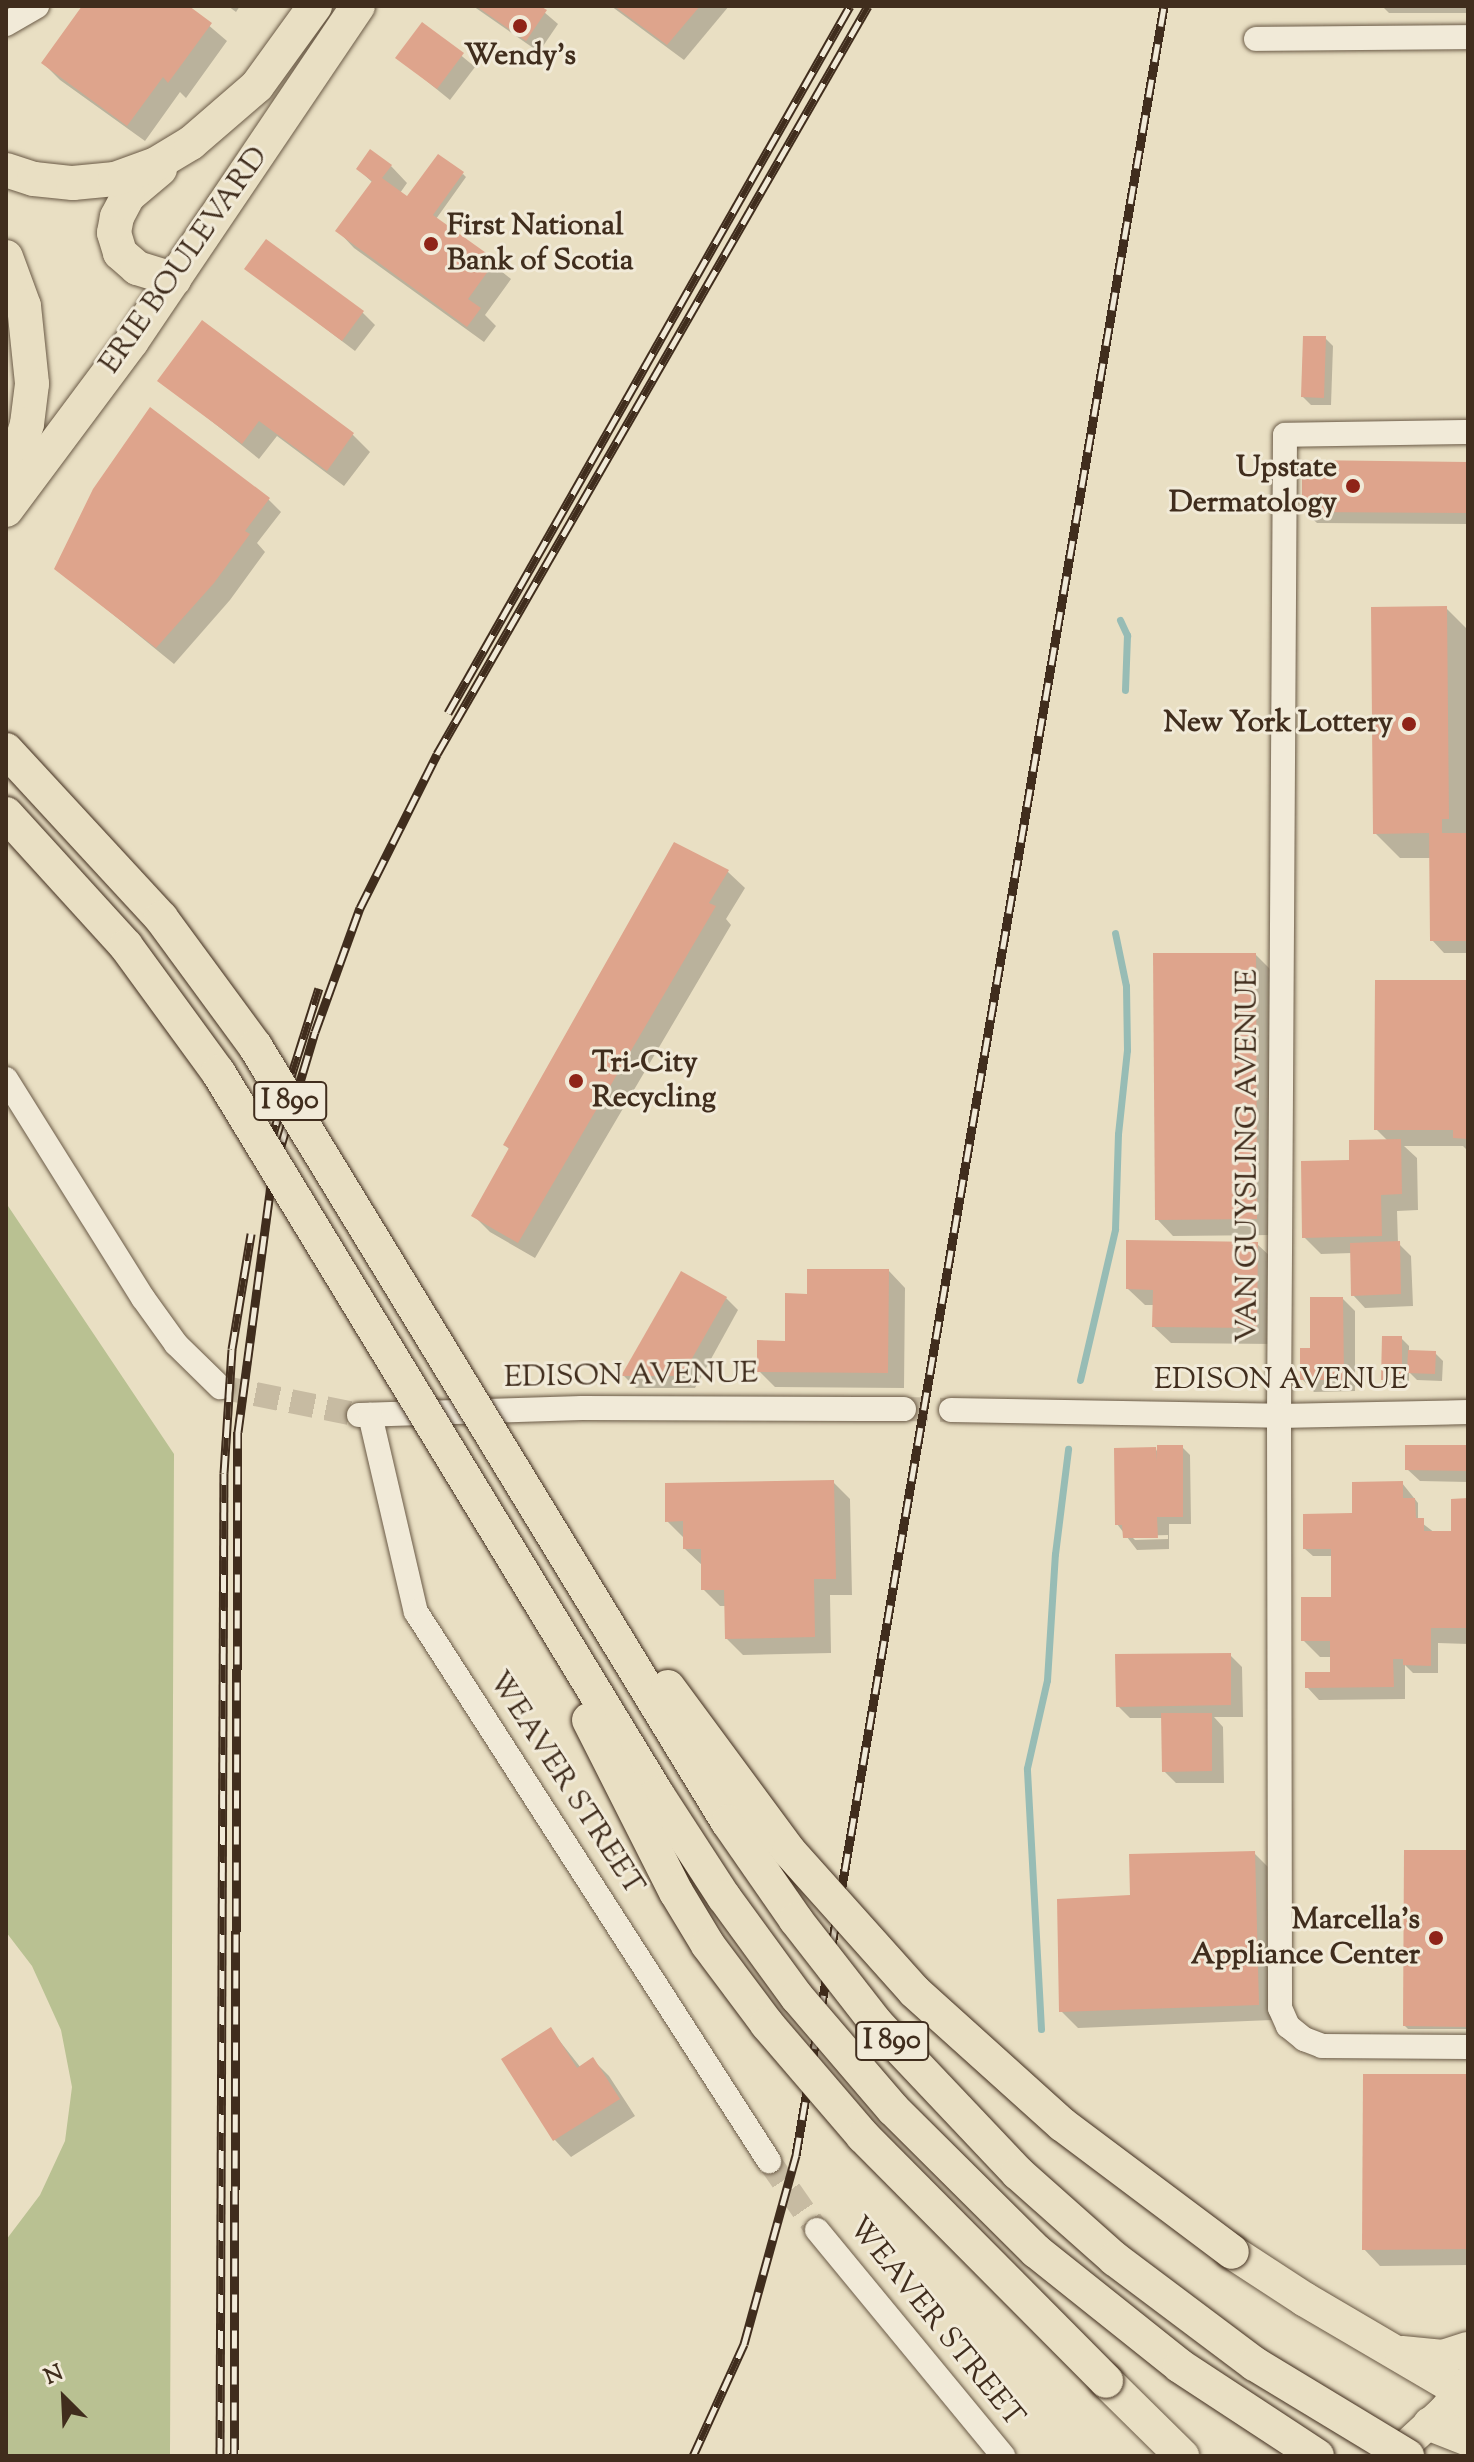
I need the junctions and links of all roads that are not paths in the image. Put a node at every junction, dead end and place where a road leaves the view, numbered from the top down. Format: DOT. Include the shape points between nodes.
graph roads {
  1 [pos="37,6"];
  2 [pos="315,6"];
  3 [pos="358,6"];
  4 [pos="6,24"];
  5 [pos="1468,37"];
  6 [pos="1256,39"];
  7 [pos="191,143"];
  8 [pos="6,170"];
  9 [pos="6,257"];
  10 [pos="174,279"];
  11 [pos="1468,432"];
  12 [pos="6,492"];
  13 [pos="6,510"];
  14 [pos="6,750"];
  15 [pos="6,814"];
  16 [pos="6,1079"];
  17 [pos="220,1387"];
  18 [pos="904,1409"];
  19 [pos="951,1410"];
  20 [pos="1468,1412"];
  21 [pos="365,1415"];
  22 [pos="1279,1416"];
  23 [pos="525,1488"];
  24 [pos="486,1511"];
  25 [pos="1468,2047"];
  26 [pos="769,2161"];
  27 [pos="817,2230"];
  28 [pos="1468,2349"];
  29 [pos="1394,2351"];
  30 [pos="1466,2392"];
  31 [pos="1430,2424"];
  32 [pos="1468,2439"];
  33 [pos="1003,2456"];
  34 [pos="1182,2456"];
  35 [pos="1317,2456"];
  36 [pos="1394,2456"];
  37 [pos="1407,2456"];
  1 -- 4 [label="street"];
  2 -- 7 [label="highway, ERIE BOULEVARD" via="257,86"];
  3 -- 10 [label="highway, ERIE BOULEVARD"];
  5 -- 6 [label="street"];
  7 -- 8 [label="highway, ERIE BOULEVARD" via="115,179 73,183"];
  7 -- 10 [label="highway" via="128,196 114,233 120,253 137,268"];
  9 -- 12 [label="highway" via="24,306 32,384 27,424"];
  10 -- 13 [label="highway, ERIE BOULEVARD"];
  11 -- 22 [label="street, VAN GUYSLING AVENUE" via="1285,435"];
  14 -- 23 [label="highway, I 890, bridge" via="161,918 248,1035"];
  15 -- 24 [label="highway, I 890, bridge" via="126,946 218,1072"];
  16 -- 17 [label="street" via="143,1298 176,1344"];
  18 -- 21 [label="street, EDISON AVENUE" via="582,1408"];
  19 -- 22 [label="street, EDISON AVENUE"];
  20 -- 22 [label="street, EDISON AVENUE"];
  21 -- 26 [label="street, WEAVER STREET" via="416,1612"];
  22 -- 25 [label="street, VAN GUYSLING AVENUE" via="1280,2008 1288,2026 1322,2046"];
  23 -- 29 [label="highway, bridge" via="753,1804 871,1945 1015,2085 1123,2172 1232,2252"];
  23 -- 37 [label="highway, I 890, bridge" via="761,1871 833,1970 926,2079 1018,2173 1159,2295 1267,2371"];
  24 -- 34 [label="highway, bridge" via="661,1864 727,1972 838,2110"];
  24 -- 35 [label="highway, I 890, bridge" via="690,1847 843,2053 987,2206 1086,2294 1180,2366"];
  27 -- 33 [label="street, WEAVER STREET"];
  28 -- 29 [label="highway" via="1443,2357"];
  29 -- 30 [label="highway"];
  30 -- 31 [label="main road"];
  31 -- 32 [label="highway"];
  31 -- 36 [label="main road"];
}
